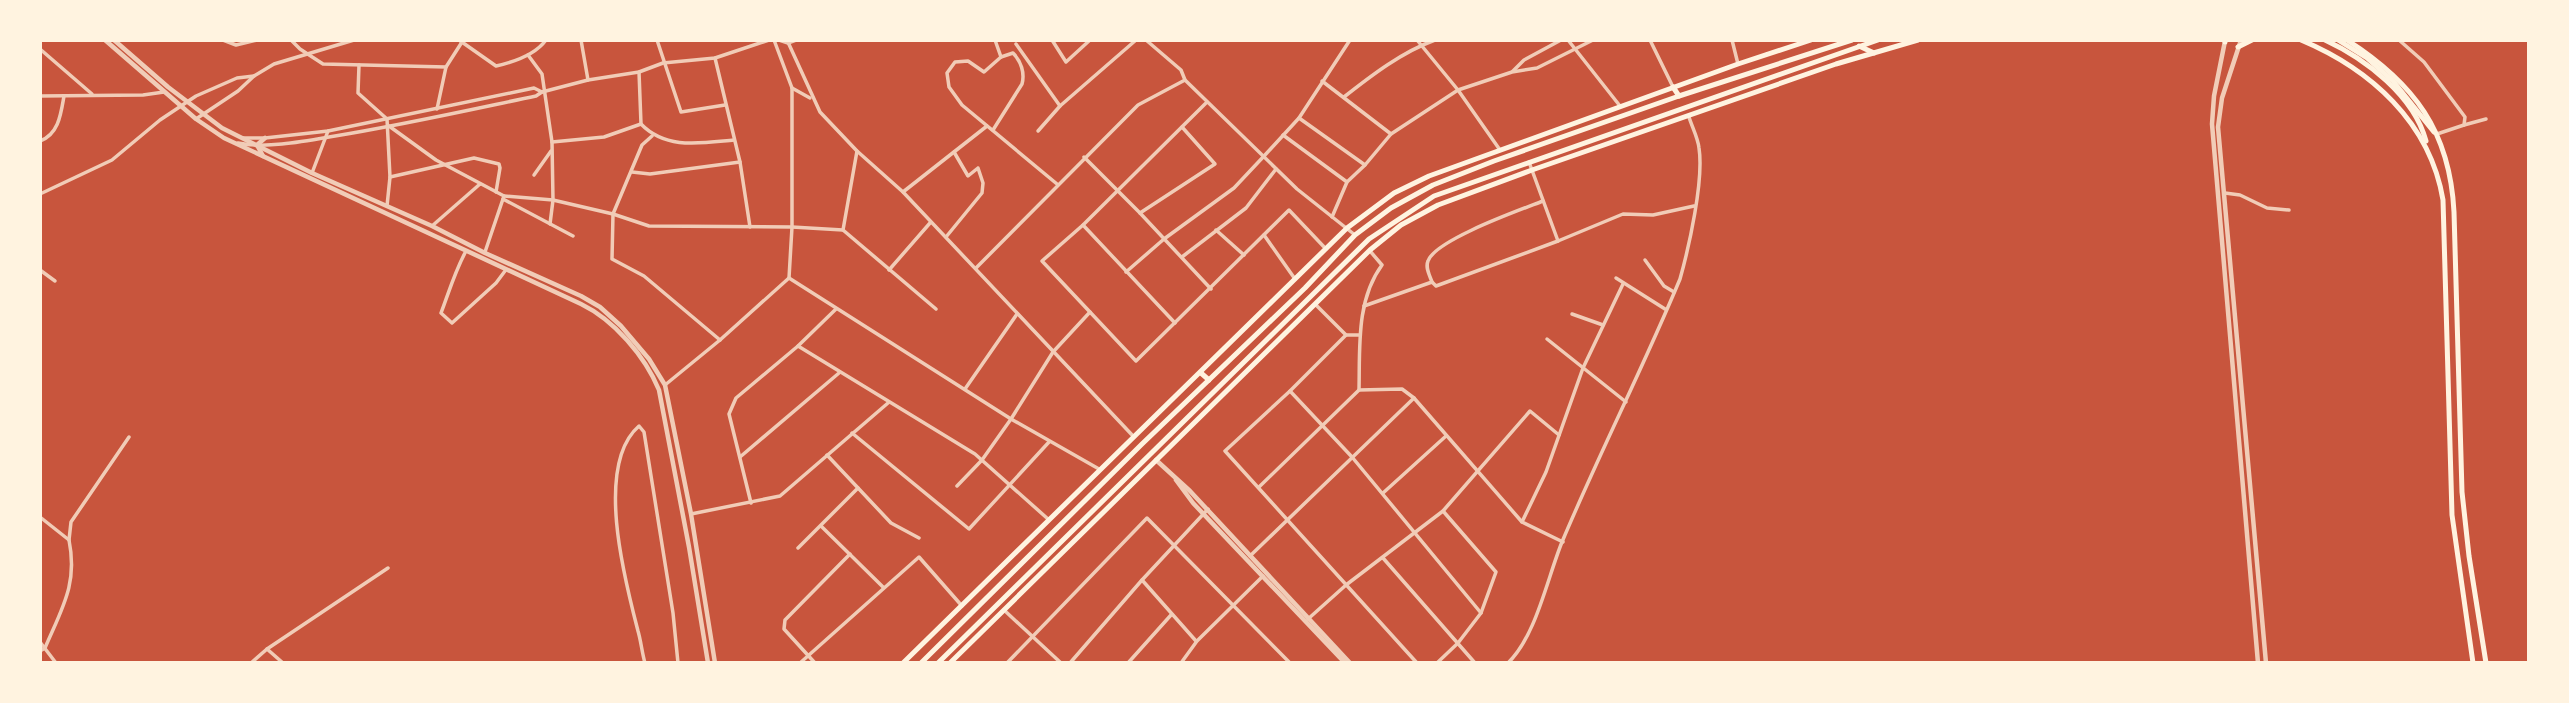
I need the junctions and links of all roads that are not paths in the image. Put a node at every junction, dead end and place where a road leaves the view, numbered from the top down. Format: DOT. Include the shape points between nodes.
graph roads {
  1 [pos="104,40"];
  2 [pos="114,40"];
  3 [pos="223,40"];
  4 [pos="257,40"];
  5 [pos="290,40"];
  6 [pos="354,40"];
  7 [pos="546,40"];
  8 [pos="581,40"];
  9 [pos="657,40"];
  10 [pos="774,40"];
  11 [pos="796,40"];
  12 [pos="995,40"];
  13 [pos="1052,40"];
  14 [pos="1090,40"];
  15 [pos="1136,40"];
  16 [pos="1146,40"];
  17 [pos="1350,40"];
  18 [pos="1417,40"];
  19 [pos="1435,40"];
  20 [pos="1561,40"];
  21 [pos="1568,40"];
  22 [pos="1593,40"];
  23 [pos="1650,40"];
  24 [pos="1732,40"];
  25 [pos="1811,40"];
  26 [pos="1852,40"];
  27 [pos="1878,40"];
  28 [pos="1918,40"];
  29 [pos="2241,40"];
  30 [pos="2252,40"];
  31 [pos="2301,40"];
  32 [pos="2325,40"];
  33 [pos="2338,40"];
  34 [pos="2347,40"];
  35 [pos="2399,40"];
  36 [pos="461,41"];
  37 [pos="788,41"];
  38 [pos="2225,41"];
  39 [pos="1016,44"];
  40 [pos="1421,45"];
  41 [pos="1859,46"];
  42 [pos="2238,47"];
  43 [pos="1575,49"];
  44 [pos="40,50"];
  45 [pos="1874,53"];
  46 [pos="306,54"];
  47 [pos="528,55"];
  48 [pos="1001,57"];
  49 [pos="715,58"];
  50 [pos="663,63"];
  51 [pos="1738,64"];
  52 [pos="359,65"];
  53 [pos="446,67"];
  54 [pos="639,72"];
  55 [pos="1512,72"];
  56 [pos="254,76"];
  57 [pos="1185,79"];
  58 [pos="588,80"];
  59 [pos="1322,81"];
  60 [pos="1673,87"];
  61 [pos="792,88"];
  62 [pos="166,89"];
  63 [pos="1458,90"];
  64 [pos="544,92"];
  65 [pos="94,95"];
  66 [pos="40,96"];
  67 [pos="64,96"];
  68 [pos="1679,96"];
  69 [pos="2214,96"];
  70 [pos="1344,97"];
  71 [pos="2222,98"];
  72 [pos="812,99"];
  73 [pos="187,102"];
  74 [pos="1207,102"];
  75 [pos="726,105"];
  76 [pos="181,106"];
  77 [pos="1060,106"];
  78 [pos="1620,106"];
  79 [pos="437,109"];
  80 [pos="1675,111"];
  81 [pos="202,114"];
  82 [pos="1689,117"];
  83 [pos="1299,118"];
  84 [pos="196,119"];
  85 [pos="387,119"];
  86 [pos="2486,119"];
  87 [pos="1678,120"];
  88 [pos="641,124"];
  89 [pos="2464,125"];
  90 [pos="987,126"];
  91 [pos="389,127"];
  92 [pos="1182,127"];
  93 [pos="993,130"];
  94 [pos="328,131"];
  95 [pos="1038,131"];
  96 [pos="1391,134"];
  97 [pos="2437,134"];
  98 [pos="1283,135"];
  99 [pos="652,136"];
  100 [pos="275,137"];
  101 [pos="327,137"];
  102 [pos="243,138"];
  103 [pos="265,138"];
  104 [pos="734,140"];
  105 [pos="1527,140"];
  106 [pos="40,141"];
  107 [pos="234,142"];
  108 [pos="552,142"];
  109 [pos="274,143"];
  110 [pos="257,145"];
  111 [pos="266,149"];
  112 [pos="1530,149"];
  113 [pos="2428,149"];
  114 [pos="552,150"];
  115 [pos="1500,150"];
  116 [pos="858,151"];
  117 [pos="954,152"];
  118 [pos="1265,155"];
  119 [pos="263,156"];
  120 [pos="1084,157"];
  121 [pos="740,162"];
  122 [pos="1528,162"];
  123 [pos="442,163"];
  124 [pos="1365,164"];
  125 [pos="1276,169"];
  126 [pos="1532,170"];
  127 [pos="632,172"];
  128 [pos="312,173"];
  129 [pos="534,175"];
  130 [pos="390,177"];
  131 [pos="1347,183"];
  132 [pos="480,184"];
  133 [pos="1057,184"];
  134 [pos="1118,190"];
  135 [pos="903,192"];
  136 [pos="496,193"];
  137 [pos="2225,193"];
  138 [pos="40,194"];
  139 [pos="503,197"];
  140 [pos="553,200"];
  141 [pos="1543,201"];
  142 [pos="387,206"];
  143 [pos="1694,206"];
  144 [pos="2289,210"];
  145 [pos="1140,213"];
  146 [pos="613,214"];
  147 [pos="1332,217"];
  148 [pos="930,223"];
  149 [pos="550,224"];
  150 [pos="1083,225"];
  151 [pos="432,226"];
  152 [pos="750,226"];
  153 [pos="792,227"];
  154 [pos="1346,228"];
  155 [pos="843,230"];
  156 [pos="1216,230"];
  157 [pos="1264,235"];
  158 [pos="1355,235"];
  159 [pos="573,236"];
  160 [pos="946,237"];
  161 [pos="1164,239"];
  162 [pos="1369,239"];
  163 [pos="1558,241"];
  164 [pos="1372,248"];
  165 [pos="1326,249"];
  166 [pos="466,251"];
  167 [pos="485,253"];
  168 [pos="1244,255"];
  169 [pos="1181,258"];
  170 [pos="1645,260"];
  171 [pos="976,268"];
  172 [pos="40,270"];
  173 [pos="889,270"];
  174 [pos="505,271"];
  175 [pos="1126,272"];
  176 [pos="789,278"];
  177 [pos="1616,278"];
  178 [pos="1295,279"];
  179 [pos="55,281"];
  180 [pos="1432,282"];
  181 [pos="1623,284"];
  182 [pos="1210,289"];
  183 [pos="1675,292"];
  184 [pos="1316,305"];
  185 [pos="1364,306"];
  186 [pos="2231,307"];
  187 [pos="837,308"];
  188 [pos="1665,309"];
  189 [pos="936,310"];
  190 [pos="1090,312"];
  191 [pos="1017,314"];
  192 [pos="1572,314"];
  193 [pos="2229,317"];
  194 [pos="2235,320"];
  195 [pos="1175,324"];
  196 [pos="1603,326"];
  197 [pos="1346,335"];
  198 [pos="1360,335"];
  199 [pos="1547,339"];
  200 [pos="720,340"];
  201 [pos="797,346"];
  202 [pos="1053,352"];
  203 [pos="1583,368"];
  204 [pos="839,373"];
  205 [pos="1201,373"];
  206 [pos="1209,380"];
  207 [pos="665,385"];
  208 [pos="1219,386"];
  209 [pos="965,389"];
  210 [pos="1359,390"];
  211 [pos="1290,391"];
  212 [pos="1226,393"];
  213 [pos="1414,398"];
  214 [pos="1626,402"];
  215 [pos="888,403"];
  216 [pos="1011,419"];
  217 [pos="1322,425"];
  218 [pos="852,433"];
  219 [pos="1559,435"];
  220 [pos="1446,436"];
  221 [pos="129,437"];
  222 [pos="1134,437"];
  223 [pos="1049,442"];
  224 [pos="827,454"];
  225 [pos="740,457"];
  226 [pos="1352,457"];
  227 [pos="982,460"];
  228 [pos="1156,460"];
  229 [pos="1099,469"];
  230 [pos="1479,472"];
  231 [pos="957,486"];
  232 [pos="1010,486"];
  233 [pos="858,488"];
  234 [pos="1259,488"];
  235 [pos="1382,493"];
  236 [pos="751,503"];
  237 [pos="1205,511"];
  238 [pos="1443,511"];
  239 [pos="691,514"];
  240 [pos="1087,516"];
  241 [pos="40,517"];
  242 [pos="1289,519"];
  243 [pos="1050,520"];
  244 [pos="1094,522"];
  245 [pos="1521,522"];
  246 [pos="821,526"];
  247 [pos="1416,533"];
  248 [pos="919,538"];
  249 [pos="69,540"];
  250 [pos="1563,542"];
  251 [pos="1173,545"];
  252 [pos="798,548"];
  253 [pos="850,554"];
  254 [pos="1250,556"];
  255 [pos="1383,558"];
  256 [pos="388,568"];
  257 [pos="1264,575"];
  258 [pos="991,579"];
  259 [pos="1142,580"];
  260 [pos="1346,585"];
  261 [pos="998,586"];
  262 [pos="883,587"];
  263 [pos="1233,605"];
  264 [pos="962,606"];
  265 [pos="1004,610"];
  266 [pos="1481,613"];
  267 [pos="1171,615"];
  268 [pos="1308,619"];
  269 [pos="2255,634"];
  270 [pos="1031,636"];
  271 [pos="2264,636"];
  272 [pos="1197,641"];
  273 [pos="40,642"];
  274 [pos="1458,643"];
  275 [pos="45,648"];
  276 [pos="267,649"];
  277 [pos="40,651"];
  278 [pos="950,651"];
  279 [pos="807,655"];
  280 [pos="956,657"];
  281 [pos="1345,661"];
  282 [pos="56,663"];
  283 [pos="251,663"];
  284 [pos="283,663"];
  285 [pos="645,663"];
  286 [pos="678,663"];
  287 [pos="708,663"];
  288 [pos="715,663"];
  289 [pos="800,663"];
  290 [pos="815,663"];
  291 [pos="903,663"];
  292 [pos="921,663"];
  293 [pos="938,663"];
  294 [pos="950,663"];
  295 [pos="1007,663"];
  296 [pos="1061,663"];
  297 [pos="1070,663"];
  298 [pos="1128,663"];
  299 [pos="1181,663"];
  300 [pos="1290,663"];
  301 [pos="1417,663"];
  302 [pos="1437,663"];
  303 [pos="1475,663"];
  304 [pos="1508,663"];
  305 [pos="2258,663"];
  306 [pos="2266,663"];
  307 [pos="2473,663"];
  308 [pos="2486,663"];
  1 -- 62 [label="street"];
  2 -- 62 [label="street"];
  3 -- 4 [label="street" via="236,45"];
  5 -- 46 [label="street"];
  6 -- 46 [label="street"];
  7 -- 47 [label="street"];
  8 -- 58 [label="street"];
  9 -- 50 [label="street"];
  10 -- 37 [label="street"];
  10 -- 49 [label="street"];
  10 -- 61 [label="street"];
  11 -- 37 [label="street"];
  12 -- 48 [label="street"];
  13 -- 14 [label="street" via="1066,62"];
  15 -- 77 [label="street"];
  16 -- 57 [label="street" via="1181,69"];
  17 -- 59 [label="street"];
  18 -- 40 [label="street"];
  19 -- 40 [label="street"];
  20 -- 55 [label="street"];
  21 -- 43 [label="street"];
  22 -- 43 [label="street"];
  23 -- 60 [label="street"];
  24 -- 51 [label="street"];
  25 -- 51 [label="main road"];
  26 -- 68 [label="main road"];
  27 -- 41 [label="main road"];
  28 -- 45 [label="main road"];
  29 -- 42 [label="street"];
  30 -- 42 [label="main road"];
  31 -- 113 [label="main road" via="2345,62 2376,85"];
  32 -- 113 [label="main road" via="2359,59 2391,86 2417,119"];
  33 -- 97 [label="main road" via="2393,81"];
  34 -- 97 [label="main road" via="2405,85"];
  35 -- 89 [label="street" via="2427,66 2465,117"];
  36 -- 47 [label="street" via="496,66"];
  36 -- 53 [label="street"];
  37 -- 72 [label="street"];
  38 -- 69 [label="street"];
  39 -- 77 [label="street"];
  40 -- 63 [label="street"];
  40 -- 70 [label="street"];
  41 -- 45 [label="main road"];
  41 -- 80 [label="main road"];
  42 -- 71 [label="street"];
  43 -- 55 [label="street" via="1537,68"];
  43 -- 78 [label="street"];
  44 -- 65 [label="street"];
  45 -- 82 [label="main road"];
  46 -- 52 [label="street" via="323,64"];
  46 -- 56 [label="street"];
  47 -- 64 [label="street" via="540,69"];
  48 -- 90 [label="street" via="984,72 961,60 947,73 949,87"];
  48 -- 93 [label="street" via="1013,54 1024,76"];
  49 -- 50 [label="street"];
  49 -- 75 [label="street"];
  50 -- 54 [label="street"];
  50 -- 75 [label="street" via="681,112"];
  51 -- 60 [label="main road"];
  52 -- 53 [label="street"];
  52 -- 85 [label="street" via="358,93"];
  53 -- 79 [label="street"];
  54 -- 58 [label="street"];
  54 -- 88 [label="street"];
  55 -- 63 [label="street"];
  56 -- 73 [label="street" via="237,78"];
  56 -- 81 [label="street"];
  57 -- 74 [label="street"];
  57 -- 120 [label="street" via="1138,104"];
  58 -- 64 [label="street"];
  59 -- 70 [label="street"];
  59 -- 83 [label="street"];
  60 -- 68 [label="main road"];
  60 -- 78 [label="main road"];
  61 -- 72 [label="street"];
  61 -- 153 [label="street"];
  62 -- 65 [label="street" via="143,95"];
  62 -- 73 [label="street"];
  62 -- 76 [label="street"];
  63 -- 96 [label="street"];
  63 -- 115 [label="street"];
  64 -- 79 [label="street" via="534,89"];
  64 -- 91 [label="street"];
  64 -- 108 [label="street"];
  65 -- 67 [label="street"];
  66 -- 67 [label="street"];
  67 -- 106 [label="street" via="54,131"];
  68 -- 112 [label="main road"];
  69 -- 71 [label="street"];
  69 -- 186 [label="street" via="2214,163"];
  70 -- 96 [label="street"];
  71 -- 137 [label="street" via="2218,127"];
  72 -- 116 [label="street"];
  73 -- 76 [label="street"];
  73 -- 81 [label="street"];
  74 -- 92 [label="street"];
  74 -- 118 [label="street"];
  75 -- 104 [label="street"];
  76 -- 84 [label="street"];
  76 -- 138 [label="street" via="112,160"];
  77 -- 95 [label="street"];
  78 -- 105 [label="main road"];
  79 -- 85 [label="street"];
  80 -- 87 [label="main road"];
  80 -- 122 [label="main road"];
  81 -- 84 [label="street"];
  81 -- 102 [label="street"];
  82 -- 87 [label="main road"];
  82 -- 143 [label="street" via="1699,147"];
  83 -- 98 [label="street"];
  83 -- 124 [label="street"];
  84 -- 107 [label="street"];
  85 -- 91 [label="street"];
  85 -- 94 [label="street"];
  86 -- 89 [label="street"];
  87 -- 126 [label="main road"];
  88 -- 99 [label="street"];
  88 -- 108 [label="street" via="604,137"];
  89 -- 97 [label="street"];
  90 -- 93 [label="street"];
  90 -- 117 [label="street"];
  91 -- 101 [label="street"];
  91 -- 123 [label="street"];
  91 -- 130 [label="street"];
  92 -- 134 [label="street"];
  92 -- 145 [label="street" via="1215,164"];
  93 -- 133 [label="street"];
  94 -- 100 [label="street"];
  94 -- 101 [label="street"];
  96 -- 124 [label="street"];
  97 -- 308 [label="main road" via="2453,191 2462,492"];
  98 -- 118 [label="street"];
  98 -- 131 [label="street"];
  99 -- 104 [label="street" via="701,143"];
  99 -- 127 [label="street" via="642,145"];
  100 -- 103 [label="street"];
  100 -- 109 [label="street"];
  101 -- 109 [label="street"];
  101 -- 128 [label="street"];
  102 -- 103 [label="street"];
  102 -- 110 [label="street"];
  103 -- 110 [label="street"];
  104 -- 121 [label="street"];
  105 -- 112 [label="main road"];
  105 -- 115 [label="main road"];
  107 -- 110 [label="street"];
  107 -- 119 [label="street"];
  108 -- 114 [label="street"];
  109 -- 110 [label="street"];
  109 -- 111 [label="street"];
  110 -- 111 [label="street"];
  110 -- 119 [label="street"];
  111 -- 128 [label="street"];
  112 -- 158 [label="main road" via="1433,185"];
  113 -- 307 [label="main road" via="2443,200 2452,515"];
  114 -- 129 [label="street"];
  114 -- 140 [label="street"];
  115 -- 154 [label="main road" via="1394,193"];
  116 -- 135 [label="street"];
  116 -- 155 [label="street"];
  117 -- 135 [label="street"];
  117 -- 160 [label="street" via="968,176 978,168 984,183 982,193"];
  118 -- 125 [label="street"];
  118 -- 161 [label="street" via="1234,188"];
  119 -- 166 [label="street"];
  120 -- 133 [label="street"];
  120 -- 134 [label="street"];
  121 -- 127 [label="street" via="650,174"];
  121 -- 152 [label="street"];
  122 -- 126 [label="street"];
  122 -- 162 [label="main road" via="1434,196"];
  123 -- 130 [label="street"];
  123 -- 132 [label="street"];
  123 -- 136 [label="street" via="474,158 496,162 500,168"];
  124 -- 131 [label="street"];
  125 -- 147 [label="street"];
  125 -- 156 [label="street" via="1246,208"];
  126 -- 141 [label="street"];
  126 -- 164 [label="main road" via="1438,205"];
  127 -- 146 [label="street"];
  128 -- 142 [label="street"];
  130 -- 142 [label="street"];
  131 -- 147 [label="street"];
  132 -- 136 [label="street"];
  132 -- 151 [label="street"];
  133 -- 171 [label="street"];
  134 -- 145 [label="street"];
  134 -- 150 [label="street"];
  135 -- 148 [label="street"];
  136 -- 139 [label="street"];
  137 -- 144 [label="street" via="2267,208"];
  137 -- 186 [label="street"];
  139 -- 140 [label="street"];
  139 -- 149 [label="street"];
  139 -- 167 [label="street"];
  140 -- 146 [label="street"];
  140 -- 149 [label="street"];
  141 -- 163 [label="street"];
  141 -- 180 [label="street" via="1439,248 1428,259"];
  142 -- 151 [label="street"];
  143 -- 163 [label="street" via="1653,215 1623,215"];
  143 -- 183 [label="street" via="1688,251"];
  145 -- 161 [label="street"];
  146 -- 152 [label="street" via="649,226"];
  146 -- 200 [label="street" via="612,259 644,276"];
  147 -- 154 [label="street"];
  148 -- 160 [label="street"];
  148 -- 173 [label="street"];
  149 -- 159 [label="street"];
  150 -- 175 [label="street"];
  150 -- 190 [label="street" via="1042,261"];
  151 -- 167 [label="street"];
  152 -- 153 [label="street"];
  153 -- 155 [label="street"];
  153 -- 176 [label="street"];
  154 -- 158 [label="street"];
  154 -- 165 [label="main road"];
  155 -- 173 [label="street"];
  156 -- 168 [label="street"];
  156 -- 169 [label="street"];
  157 -- 165 [label="street" via="1289,210"];
  157 -- 168 [label="street"];
  157 -- 178 [label="street"];
  158 -- 206 [label="main road"];
  160 -- 171 [label="street"];
  161 -- 169 [label="street"];
  161 -- 175 [label="street"];
  162 -- 164 [label="main road"];
  162 -- 208 [label="main road"];
  163 -- 180 [label="street" via="1436,286"];
  164 -- 184 [label="main road"];
  164 -- 185 [label="street" via="1382,265 1372,278"];
  165 -- 178 [label="main road"];
  166 -- 174 [label="street"];
  166 -- 174 [label="street" via="441,315 452,323"];
  167 -- 207 [label="street" via="581,296 609,314 649,359"];
  168 -- 182 [label="street"];
  169 -- 182 [label="street"];
  170 -- 183 [label="street" via="1664,286"];
  171 -- 191 [label="street"];
  172 -- 179 [label="street"];
  173 -- 189 [label="street"];
  174 -- 287 [label="street" via="600,315 628,343 654,380"];
  175 -- 195 [label="street"];
  176 -- 187 [label="street"];
  176 -- 200 [label="street"];
  177 -- 181 [label="street"];
  178 -- 205 [label="main road"];
  180 -- 185 [label="street"];
  181 -- 188 [label="street"];
  181 -- 196 [label="street"];
  182 -- 195 [label="street"];
  183 -- 188 [label="street"];
  184 -- 197 [label="street"];
  184 -- 212 [label="main road"];
  185 -- 198 [label="street"];
  186 -- 193 [label="street"];
  186 -- 194 [label="street"];
  187 -- 201 [label="street"];
  187 -- 209 [label="street"];
  188 -- 214 [label="street"];
  190 -- 195 [label="street" via="1136,361"];
  190 -- 202 [label="street"];
  191 -- 202 [label="street"];
  191 -- 209 [label="street"];
  192 -- 196 [label="street"];
  193 -- 194 [label="street"];
  193 -- 269 [label="street"];
  194 -- 271 [label="street"];
  196 -- 203 [label="street"];
  197 -- 198 [label="street"];
  197 -- 211 [label="street"];
  198 -- 210 [label="street"];
  199 -- 203 [label="street"];
  200 -- 207 [label="street"];
  201 -- 204 [label="street"];
  201 -- 225 [label="street" via="736,398 729,414"];
  202 -- 216 [label="street"];
  202 -- 222 [label="street"];
  203 -- 214 [label="street"];
  203 -- 219 [label="street"];
  204 -- 215 [label="street"];
  204 -- 225 [label="street"];
  205 -- 206 [label="main road"];
  205 -- 222 [label="main road"];
  206 -- 261 [label="main road"];
  207 -- 239 [label="street"];
  208 -- 212 [label="main road"];
  208 -- 240 [label="main road"];
  209 -- 216 [label="street"];
  210 -- 213 [label="street" via="1402,389"];
  210 -- 217 [label="street"];
  211 -- 217 [label="street"];
  211 -- 234 [label="street" via="1225,451"];
  212 -- 228 [label="main road"];
  213 -- 220 [label="street"];
  213 -- 226 [label="street"];
  214 -- 250 [label="street"];
  215 -- 218 [label="street"];
  215 -- 227 [label="street"];
  216 -- 223 [label="street"];
  216 -- 227 [label="street"];
  217 -- 226 [label="street"];
  217 -- 234 [label="street"];
  218 -- 224 [label="street"];
  218 -- 232 [label="street" via="969,529"];
  219 -- 230 [label="street" via="1530,411"];
  219 -- 245 [label="street"];
  220 -- 230 [label="street"];
  220 -- 235 [label="street"];
  221 -- 249 [label="street" via="71,522"];
  222 -- 229 [label="main road"];
  223 -- 229 [label="street"];
  223 -- 232 [label="street"];
  224 -- 233 [label="street"];
  224 -- 236 [label="street" via="780,496"];
  225 -- 236 [label="street"];
  226 -- 235 [label="street"];
  226 -- 242 [label="street"];
  227 -- 231 [label="street"];
  227 -- 232 [label="street"];
  228 -- 237 [label="street"];
  228 -- 244 [label="main road"];
  229 -- 243 [label="main road"];
  230 -- 238 [label="street"];
  230 -- 245 [label="street"];
  232 -- 243 [label="street"];
  233 -- 246 [label="street"];
  233 -- 248 [label="street" via="891,523"];
  234 -- 242 [label="street"];
  235 -- 247 [label="street"];
  236 -- 239 [label="street"];
  237 -- 251 [label="street"];
  237 -- 254 [label="street"];
  237 -- 257 [label="street"];
  238 -- 247 [label="street"];
  238 -- 266 [label="street" via="1496,572"];
  239 -- 288 [label="street"];
  240 -- 244 [label="main road"];
  240 -- 278 [label="main road"];
  241 -- 249 [label="street"];
  242 -- 254 [label="street"];
  242 -- 260 [label="street"];
  243 -- 258 [label="main road"];
  244 -- 265 [label="main road"];
  245 -- 250 [label="street"];
  246 -- 252 [label="street"];
  246 -- 253 [label="street"];
  247 -- 255 [label="street"];
  247 -- 266 [label="street"];
  249 -- 275 [label="street" via="71,587"];
  250 -- 304 [label="street" via="1519,652"];
  251 -- 259 [label="street"];
  251 -- 263 [label="street"];
  251 -- 270 [label="street" via="1147,518"];
  253 -- 262 [label="street"];
  253 -- 279 [label="street" via="785,620 784,629"];
  254 -- 257 [label="street"];
  255 -- 260 [label="street"];
  255 -- 274 [label="street"];
  256 -- 276 [label="street"];
  257 -- 263 [label="street"];
  257 -- 268 [label="street"];
  257 -- 281 [label="street"];
  258 -- 261 [label="main road"];
  258 -- 264 [label="main road"];
  259 -- 267 [label="street"];
  259 -- 297 [label="street"];
  260 -- 268 [label="street"];
  260 -- 301 [label="street"];
  261 -- 292 [label="main road"];
  262 -- 264 [label="street" via="919,558"];
  262 -- 279 [label="street"];
  263 -- 272 [label="street"];
  263 -- 300 [label="street"];
  264 -- 291 [label="main road"];
  265 -- 270 [label="street"];
  265 -- 280 [label="main road"];
  266 -- 274 [label="street"];
  267 -- 272 [label="street"];
  267 -- 298 [label="street"];
  268 -- 281 [label="street"];
  269 -- 271 [label="street"];
  269 -- 305 [label="street"];
  270 -- 295 [label="street"];
  270 -- 296 [label="street"];
  271 -- 306 [label="street"];
  272 -- 299 [label="street"];
  273 -- 275 [label="street"];
  274 -- 302 [label="street"];
  274 -- 303 [label="street"];
  275 -- 277 [label="street"];
  275 -- 282 [label="street"];
  276 -- 283 [label="street"];
  276 -- 284 [label="street"];
  278 -- 280 [label="main road"];
  278 -- 293 [label="main road"];
  279 -- 289 [label="street"];
  279 -- 290 [label="street"];
  280 -- 294 [label="main road"];
  285 -- 286 [label="street" via="620,562 616,476 622,454 639,426 644,432 656,499"];
}
